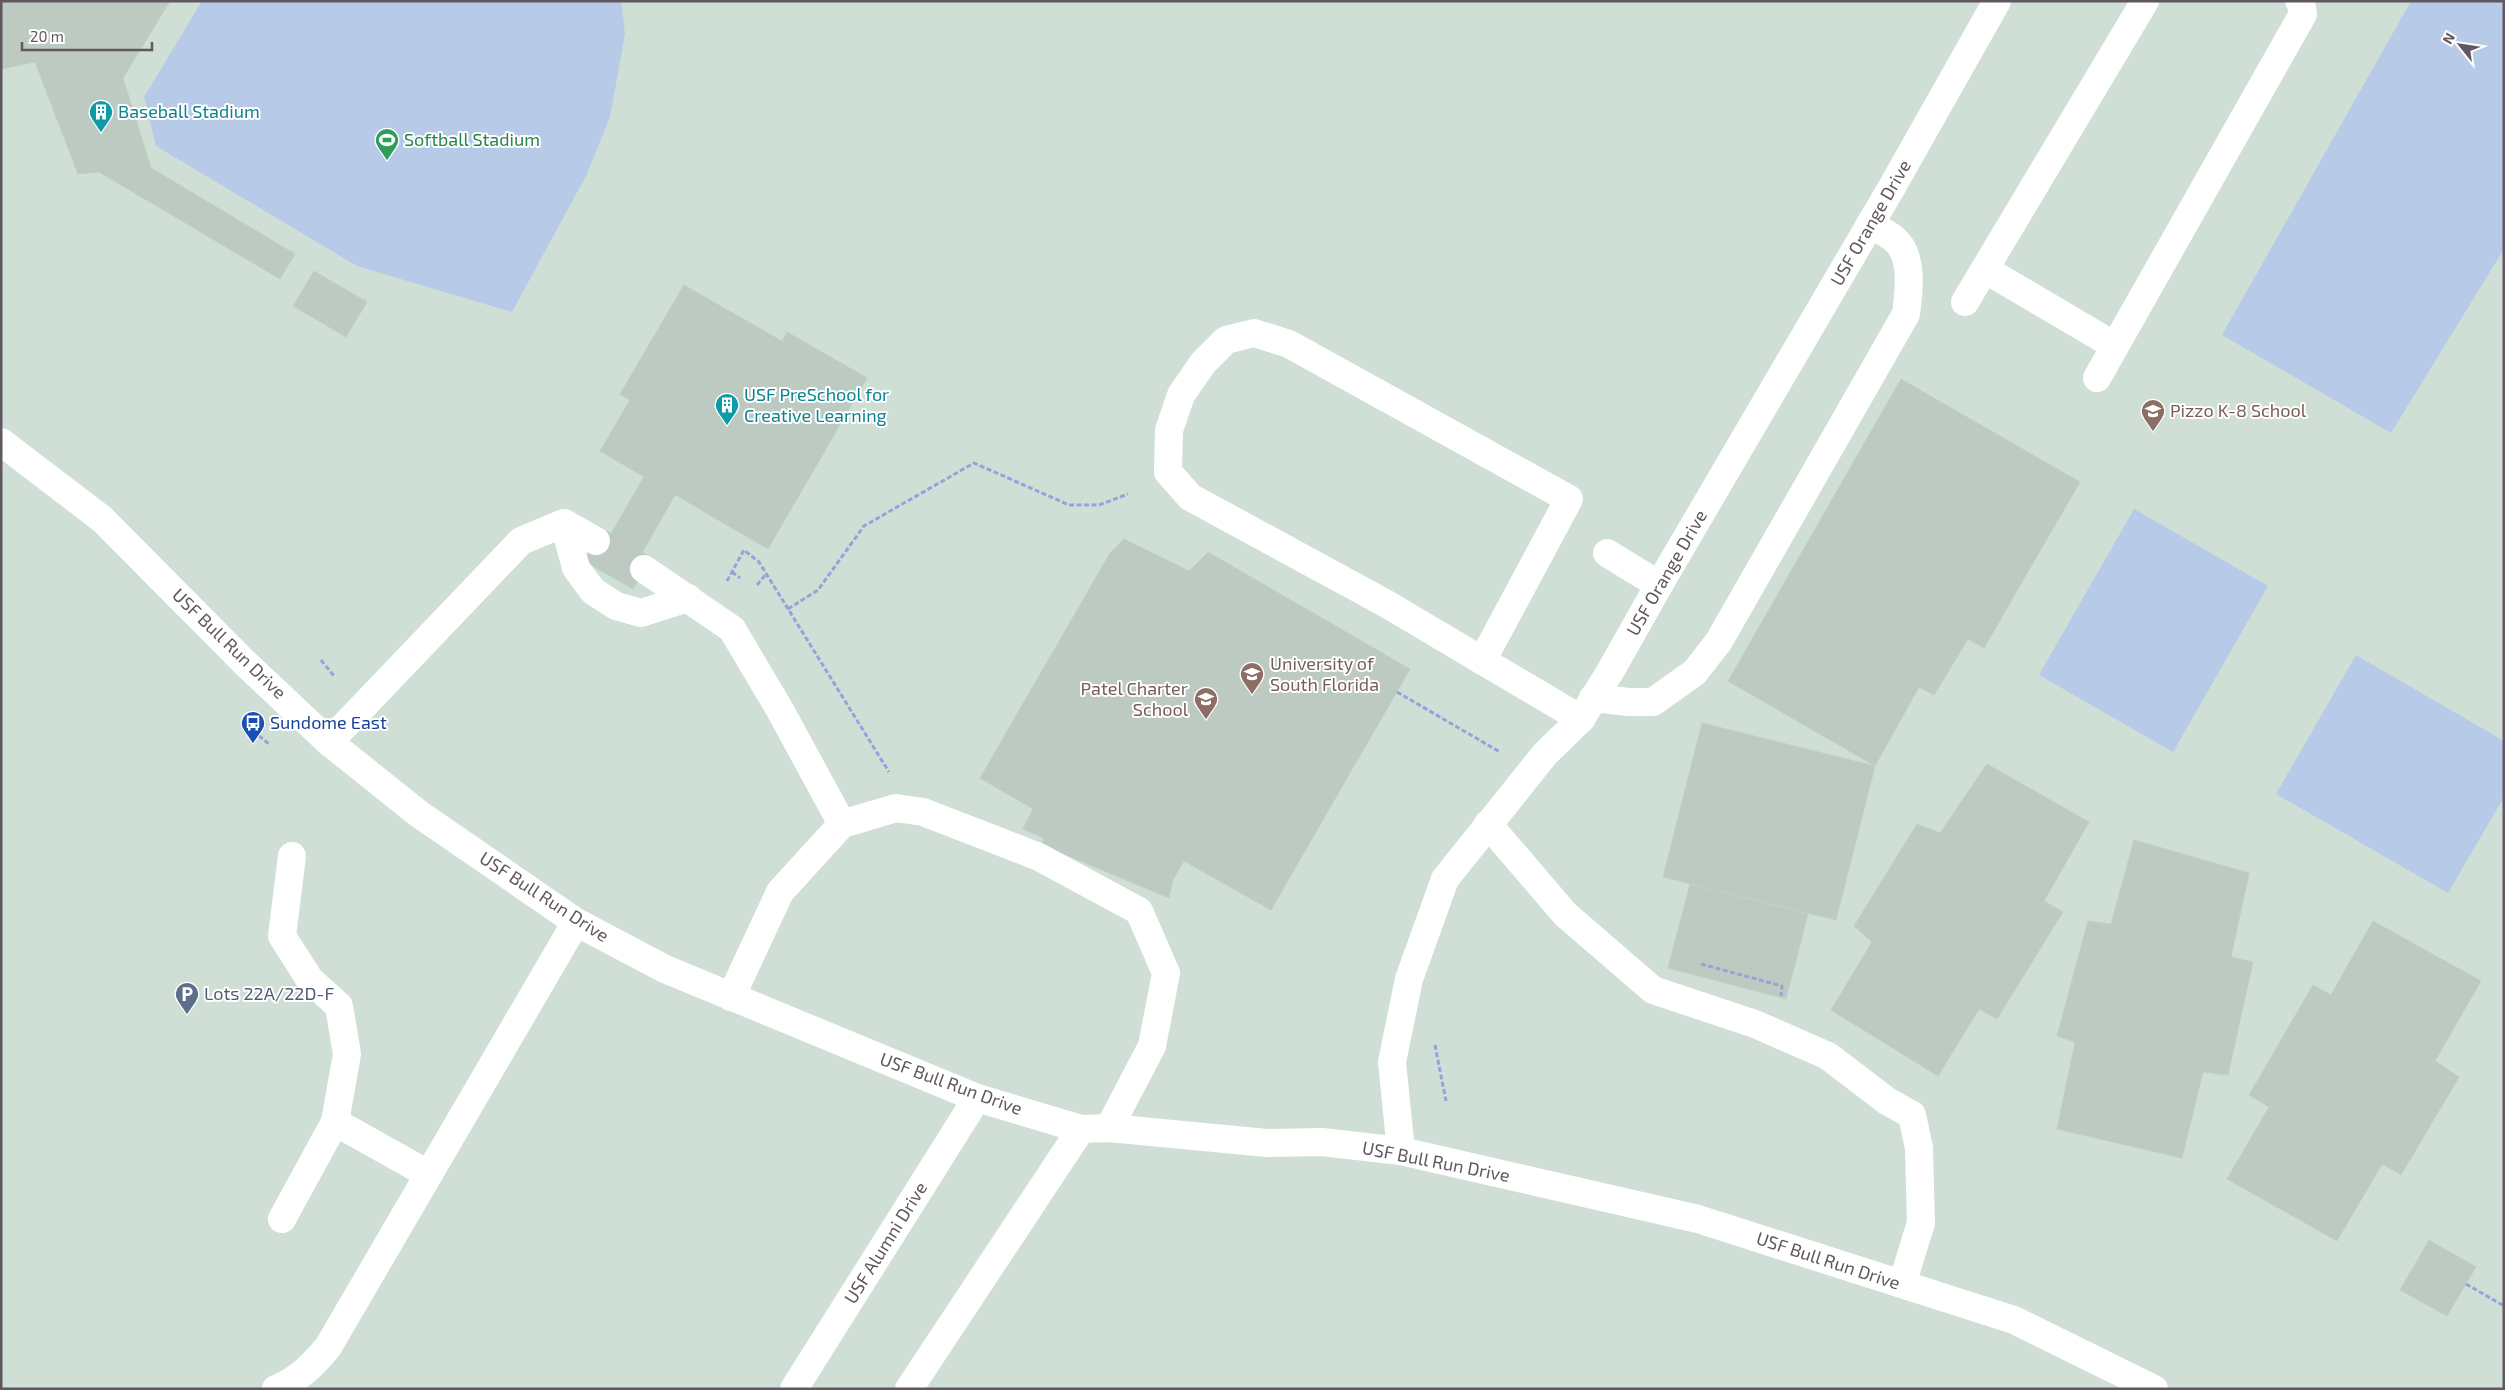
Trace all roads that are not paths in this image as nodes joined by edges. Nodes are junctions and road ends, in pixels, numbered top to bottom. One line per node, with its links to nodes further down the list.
1 (1998, 1): 4 (street, USF Orange Drive)
2 (2146, 1): 5 (street)
3 (2298, 1): 7 (street)
4 (1870, 224): 14 (street, USF Orange Drive); 17 (street)
5 (1986, 270): 6 (street); 7 (street)
6 (1965, 302)
7 (2115, 346): 8 (street)
8 (2097, 378)
9 (1, 442): 18 (street, USF Bull Run Drive)
10 (564, 523): 11 (street); 15 (street); 18 (street)
11 (596, 541)
12 (1607, 553): 14 (street)
13 (644, 569): 15 (street)
14 (1659, 585): 17 (street, USF Orange Drive)
15 (688, 598): 19 (street)
16 (1482, 661): 16 (street); 17 (street)
17 (1587, 708): 20 (street, USF Orange Drive)
18 (329, 742): 22 (street, USF Bull Run Drive)
19 (842, 824): 23 (street); 26 (street)
20 (1488, 824): 28 (street, USF Orange Drive); 31 (street)
21 (292, 856): 25 (street)
22 (576, 922): 23 (street, USF Bull Run Drive); 29 (street)
23 (730, 997): 24 (street, USF Bull Run Drive)
24 (977, 1098): 27 (street, USF Bull Run Drive); 33 (street, USF Alumni Drive)
25 (335, 1122): 29 (street); 30 (street)
26 (1109, 1128): 27 (street, USF Bull Run Drive); 28 (street, USF Bull Run Drive)
27 (1081, 1129): 34 (street)
28 (1401, 1151): 31 (street, USF Bull Run Drive)
29 (428, 1174): 32 (street)
30 (282, 1219)
31 (1902, 1284): 35 (street, USF Bull Run Drive)
32 (276, 1389)
33 (794, 1389)
34 (909, 1389)
35 (2154, 1389)

